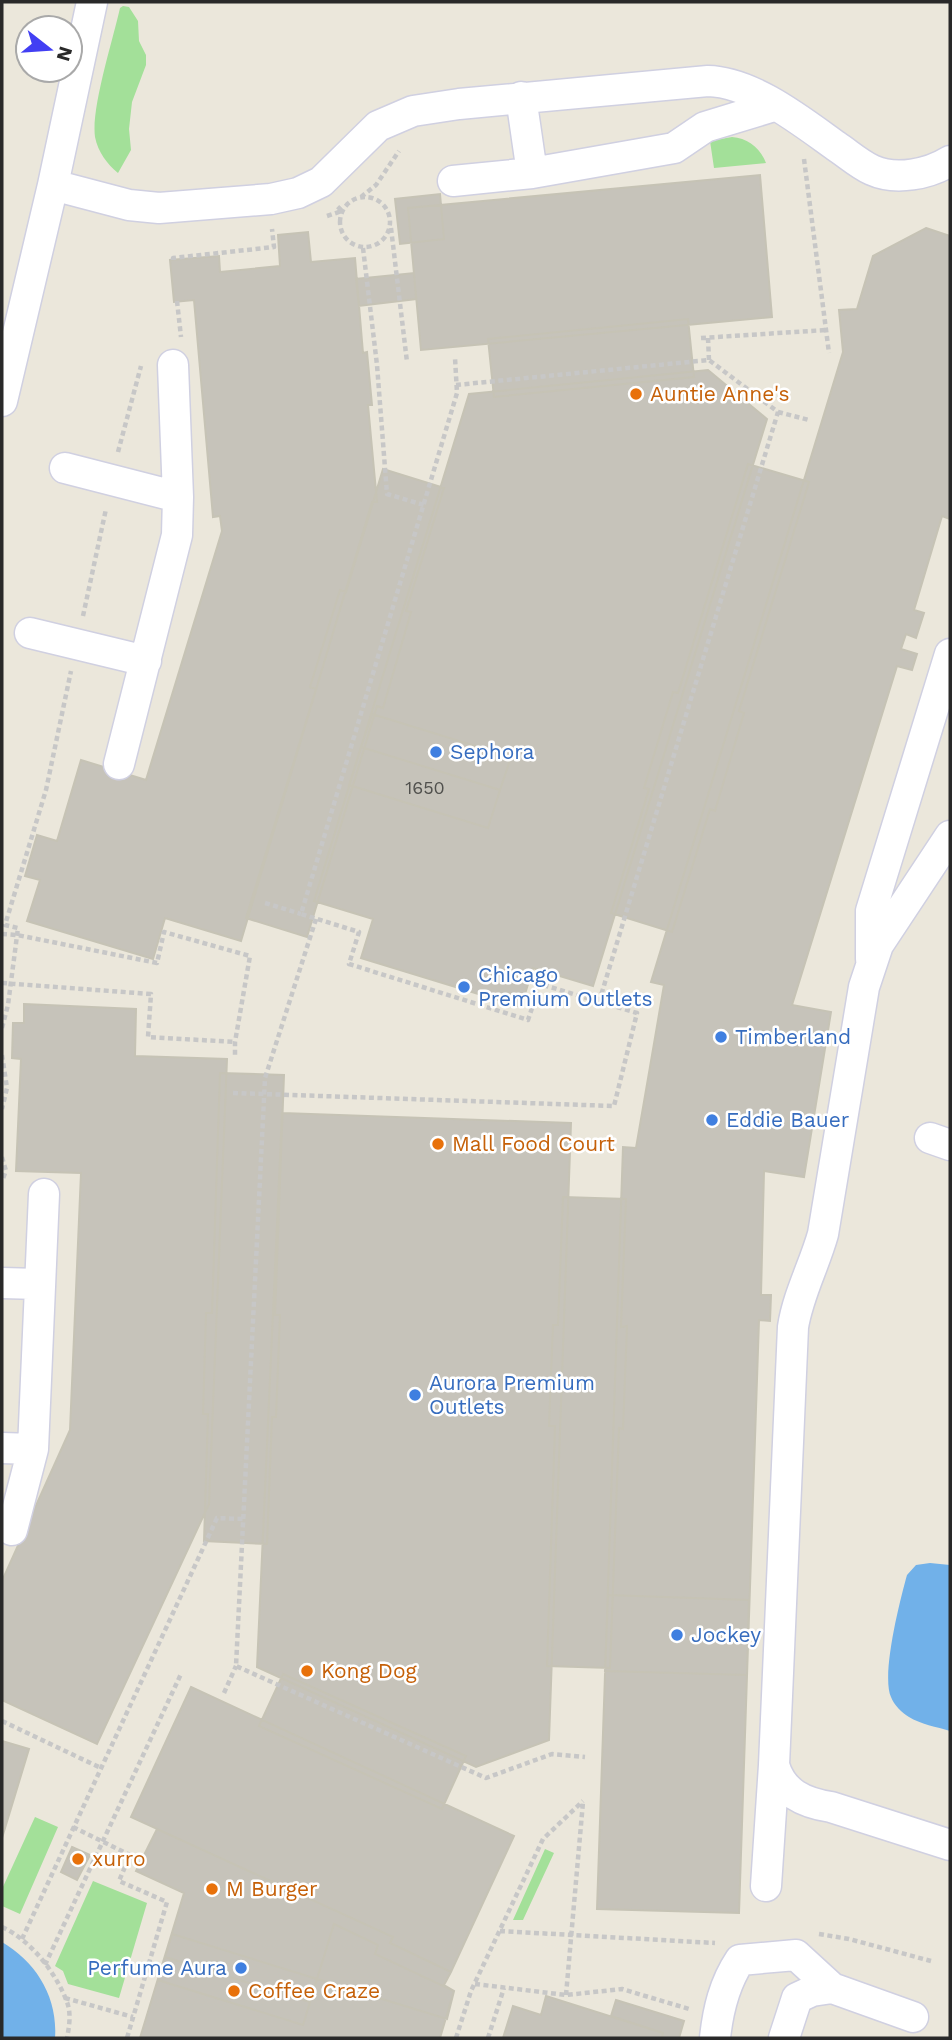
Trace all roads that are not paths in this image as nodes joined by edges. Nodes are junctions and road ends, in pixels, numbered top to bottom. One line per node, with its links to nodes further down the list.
1 (92, 2): 7 (lane)
2 (521, 97): 3 (lane); 5 (lane); 7 (lane)
3 (774, 106): 4 (lane); 5 (lane)
4 (950, 161)
5 (532, 173): 6 (lane)
6 (453, 181)
7 (53, 185): 9 (lane)
8 (173, 365): 11 (lane)
9 (2, 401)
10 (65, 468): 11 (lane)
11 (178, 497): 14 (lane)
12 (30, 634): 14 (lane)
13 (950, 654): 17 (lane)
14 (146, 661): 15 (lane)
15 (119, 764)
16 (950, 836): 17 (lane)
17 (871, 963): 24 (lane)
18 (44, 1194): 20 (lane)
19 (2, 1283): 20 (lane)
20 (38, 1284): 22 (lane)
21 (2, 1448): 22 (lane)
22 (33, 1449): 23 (lane)
23 (12, 1530)
24 (774, 1765): 25 (lane); 26 (lane)
25 (950, 1845)
26 (766, 1886)
27 (832, 1988): 28 (lane); 29 (lane); 30 (lane)
28 (914, 2017)
29 (716, 2028)
30 (784, 2038)

